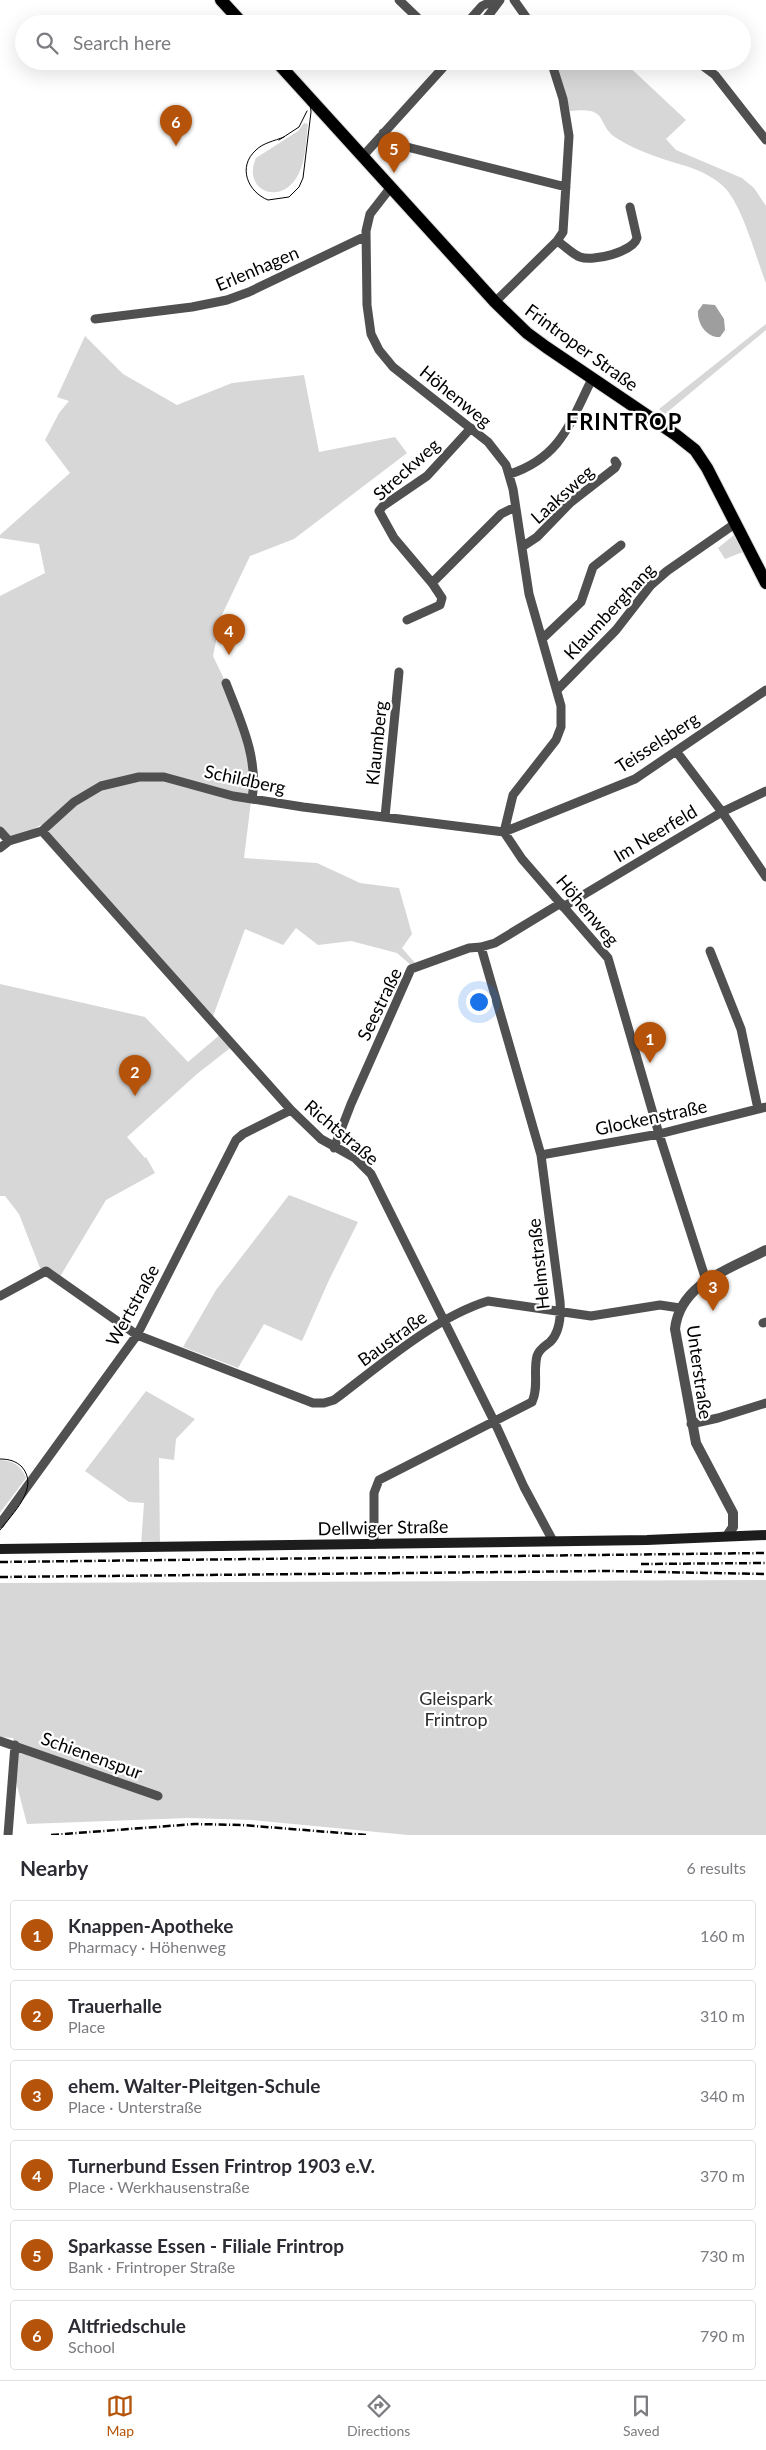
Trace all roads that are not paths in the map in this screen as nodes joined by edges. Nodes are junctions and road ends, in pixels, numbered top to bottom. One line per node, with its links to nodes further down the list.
1 (221, 0): 5 (main road)
2 (399, 0): 6 (street)
3 (498, 0): 7 (street); 8 (street)
4 (514, 0): 9 (street)
5 (235, 15)
6 (415, 15)
7 (474, 15)
8 (488, 15)
9 (525, 15)
10 (284, 70): 16 (main road, Frintroper Straße)
11 (440, 70): 14 (street)
12 (554, 70): 18 (street)
13 (708, 70): 15 (street)
14 (383, 133): 16 (street); 18 (street)
15 (766, 140)
16 (363, 156): 17 (main road, Frintroper Straße)
17 (391, 187): 20 (street, Höhenweg); 22 (main road, Frintroper Straße)
18 (566, 187): 21 (street)
19 (630, 207): 21 (street)
20 (366, 236): 23 (street, Erlenhagen); 25 (street, Höhenweg)
21 (557, 241): 22 (street)
22 (495, 302): 24 (main road, Frintroper Straße)
23 (95, 319)
24 (592, 379): 27 (street); 29 (main road, Frintroper Straße)
25 (471, 428): 27 (street, Höhenweg); 32 (street, Streckweg)
26 (615, 461): 31 (street, Laaksweg)
27 (510, 474): 28 (street, Höhenweg)
28 (516, 507): 31 (street, Höhenweg); 32 (street)
29 (736, 523): 33 (main road, Frintroper Straße); 38 (street, Klaumberghang)
30 (621, 545): 35 (street)
31 (522, 547): 35 (street, Höhenweg)
32 (432, 583): 34 (street, Streckweg)
33 (766, 583)
34 (407, 620)
35 (542, 639): 38 (street, Höhenweg)
36 (399, 672): 44 (street, Klaumberg)
37 (226, 682): 42 (street)
38 (557, 690): 47 (street, Höhenweg)
39 (766, 690): 40 (street, Teisselsberg)
40 (676, 750): 43 (street); 47 (street, Teisselsberg)
41 (766, 791): 43 (street, Im Neerfeld)
42 (252, 799): 44 (street, Schildberg); 46 (street, Schildberg)
43 (722, 812): 50 (street); 51 (street, Im Neerfeld)
44 (385, 818): 47 (street, Schildberg)
45 (0, 831): 48 (street)
46 (42, 831): 48 (street, Schildberg); 55 (street, Richtstraße)
47 (504, 832): 51 (street, Höhenweg)
48 (9, 841): 49 (street, Schildberg)
49 (0, 848)
50 (766, 877)
51 (562, 905): 52 (street, Seestraße); 56 (street, Höhenweg)
52 (482, 947): 57 (street, Seestraße); 58 (street, Helmstraße)
53 (710, 951): 54 (street)
54 (762, 1108): 56 (street, Glockenstraße)
55 (291, 1110): 57 (street, Richtstraße); 65 (street, Wertstraße)
56 (660, 1134): 58 (street, Glockenstraße); 60 (street, Höhenweg)
57 (334, 1148): 64 (street, Richtstraße)
58 (541, 1155): 63 (street, Helmstraße)
59 (766, 1250): 60 (street, Unterstraße)
60 (706, 1280): 62 (street, Unterstraße)
61 (0, 1296): 65 (street, Baustraße)
62 (680, 1308): 63 (street, Baustraße); 68 (street, Unterstraße)
63 (560, 1311): 64 (street, Baustraße); 67 (street, Helmstraße)
64 (444, 1321): 65 (street, Baustraße); 67 (street, Richtstraße)
65 (137, 1335): 69 (street, Wertstraße)
66 (766, 1403): 68 (street)
67 (495, 1423): 72 (street, Richtstraße); 73 (street, Helmstraße)
68 (691, 1424): 71 (street, Unterstraße)
69 (0, 1524)
70 (766, 1535): 71 (main road, Dellwiger Straße)
71 (727, 1536): 72 (main road, Dellwiger Straße)
72 (553, 1541): 73 (main road, Dellwiger Straße)
73 (374, 1544): 74 (main road, Dellwiger Straße)
74 (0, 1549)
75 (0, 1740): 76 (street, Schienenspur)
76 (15, 1745): 77 (street, Schienenspur); 78 (street)
77 (158, 1796)
78 (8, 1835)

